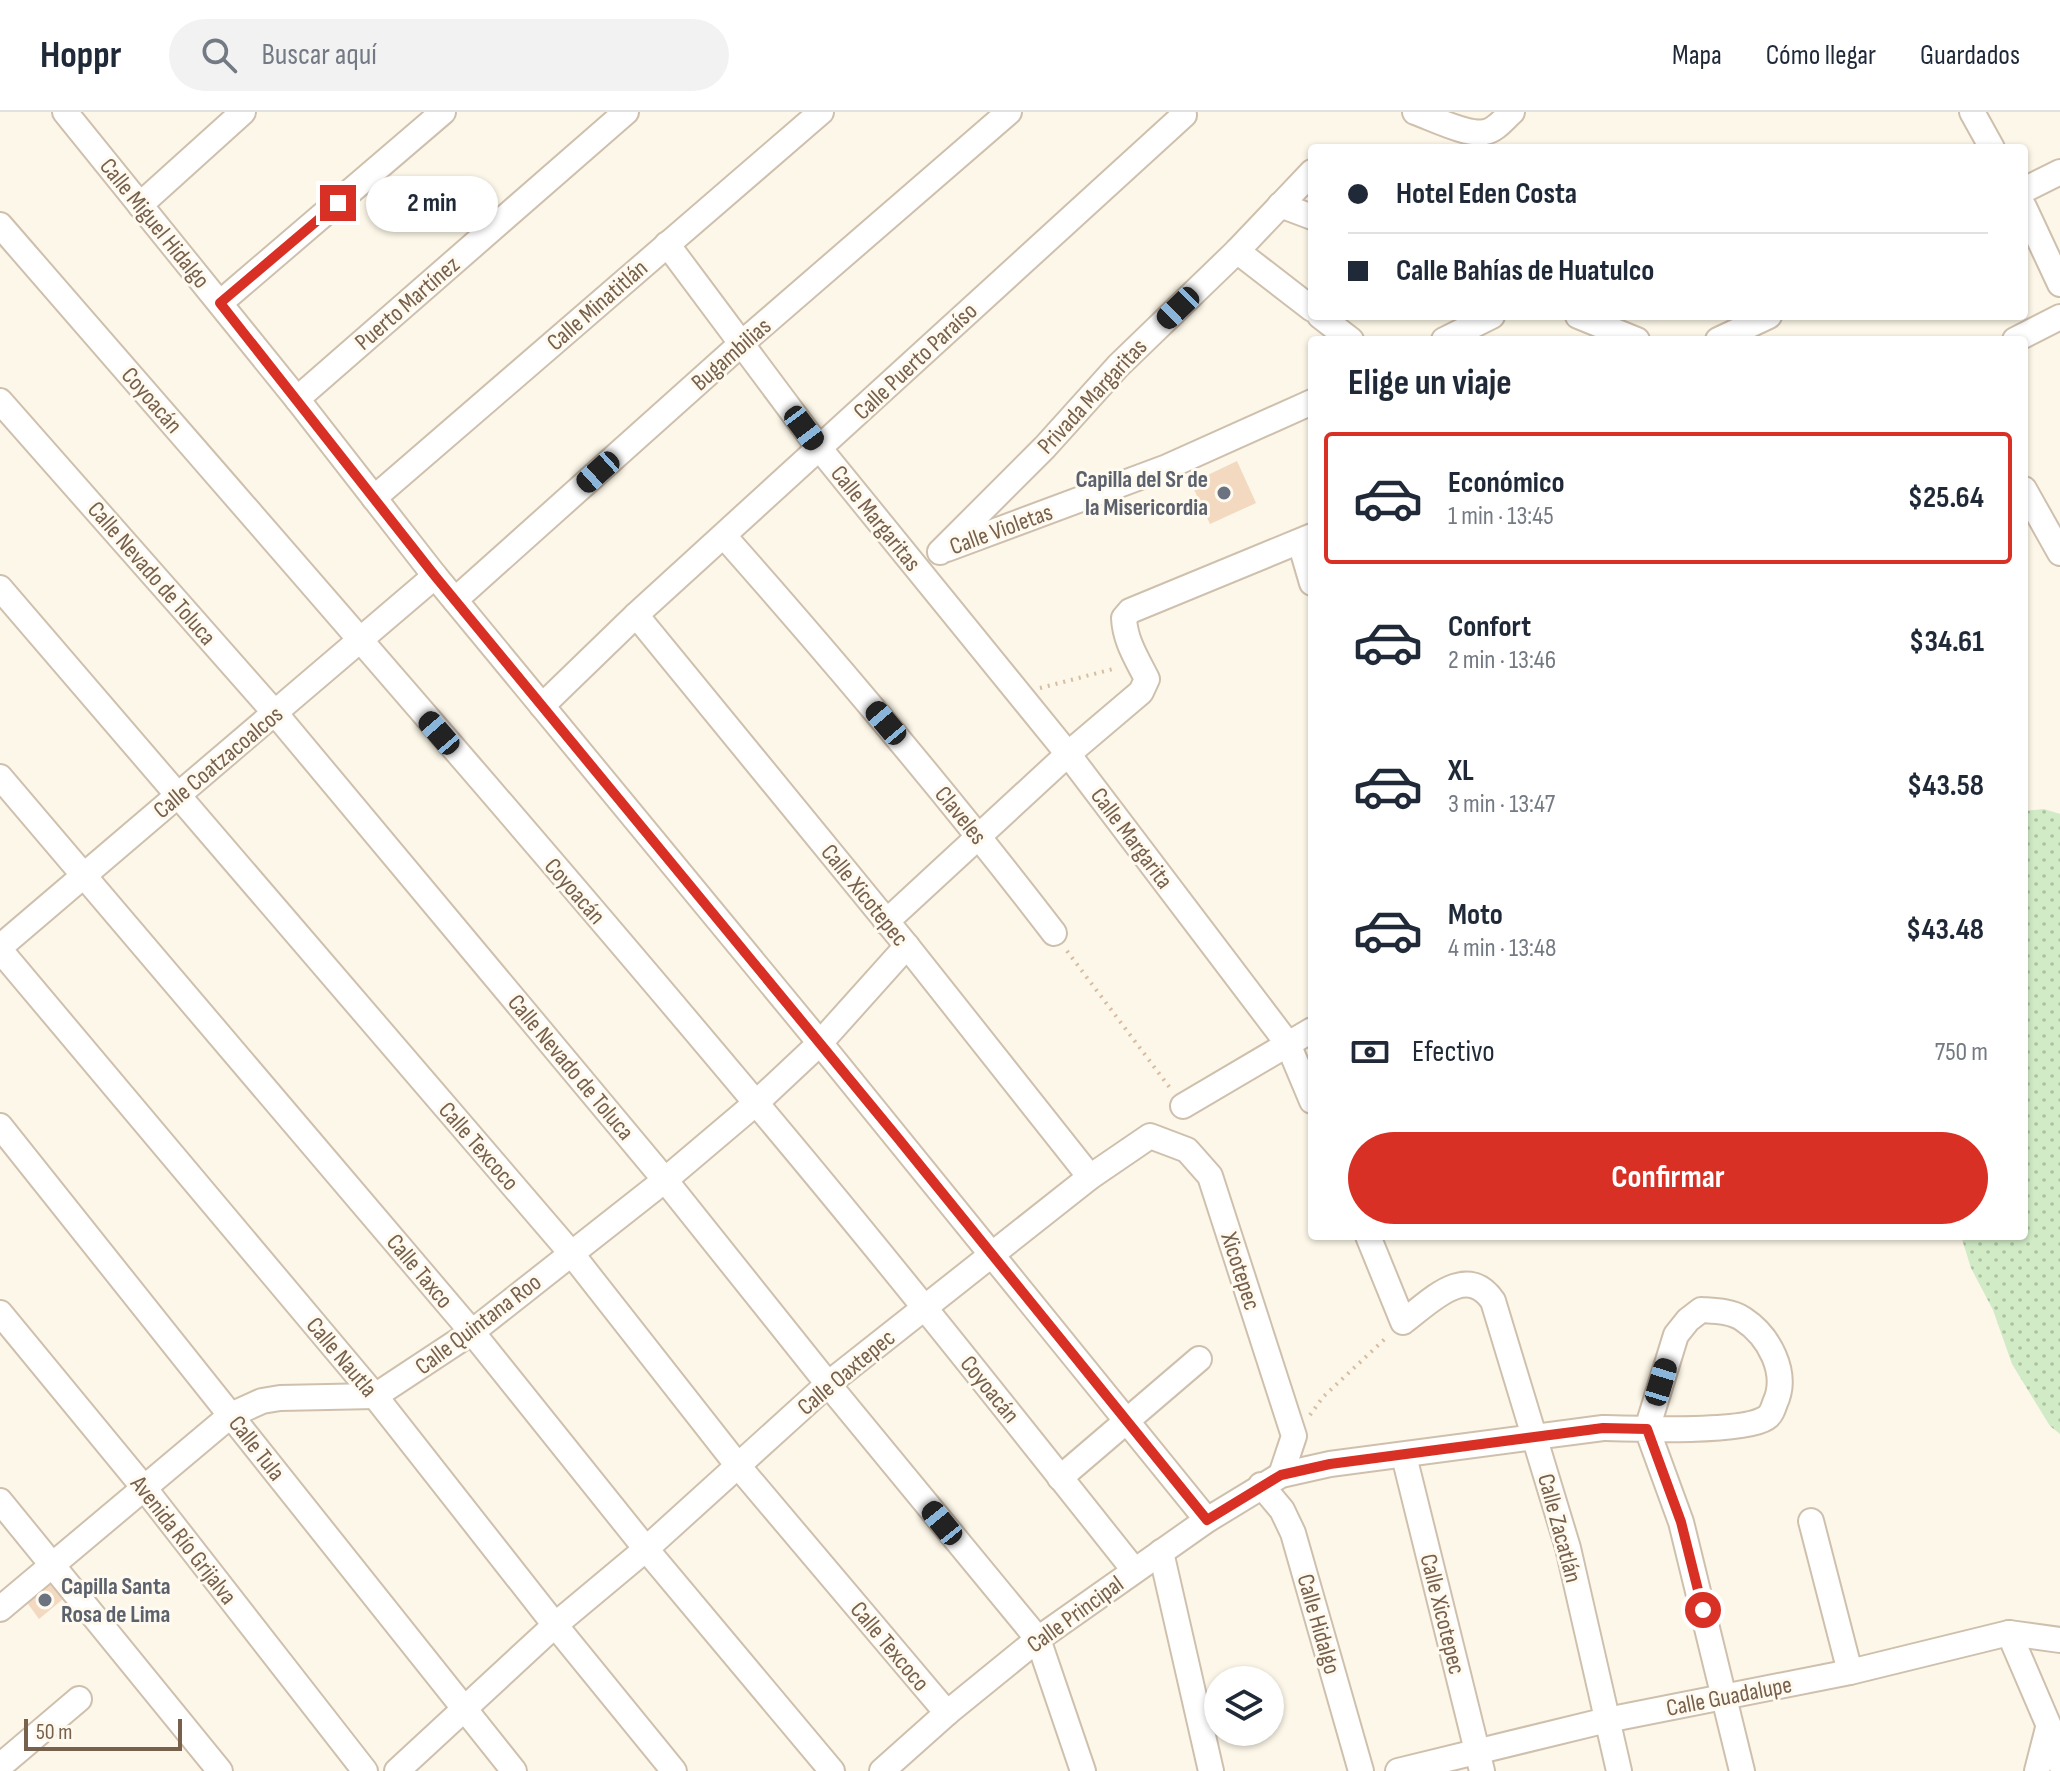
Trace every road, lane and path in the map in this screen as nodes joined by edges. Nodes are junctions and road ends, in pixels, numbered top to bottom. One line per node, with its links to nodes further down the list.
1 (65, 112): 15 (street, Calle Miguel Hidalgo)
2 (243, 112): 15 (street)
3 (443, 112): 23 (street)
4 (626, 112): 36 (street, Puerto Martínez)
5 (821, 112): 20 (street, Calle Minatitlán)
6 (1009, 112): 35 (street, Bugambilias)
7 (1415, 112): 8 (street)
8 (1512, 112)
9 (1972, 112): 11 (street)
10 (1184, 115): 39 (street, Calle Puerto Paraíso)
11 (1990, 144)
12 (2060, 172): 14 (street)
13 (1308, 176): 16 (street, Privada Margaritas)
14 (2028, 188)
15 (140, 205): 23 (street, Calle Miguel Hidalgo)
16 (1280, 205): 17 (street); 21 (street, Privada Margaritas)
17 (1308, 216)
18 (2028, 216): 22 (street)
19 (0, 225): 52 (street, Coyoacán)
20 (667, 244): 35 (street, Calle Margaritas); 40 (street, Calle Minatitlán)
21 (1237, 251): 24 (street); 44 (street, Privada Margaritas)
22 (2060, 284)
23 (220, 303): 36 (street, Calle Miguel Hidalgo)
24 (1308, 306)
25 (2060, 317): 34 (street)
26 (1325, 320): 30 (street)
27 (1484, 320): 31 (street)
28 (1588, 320): 32 (street)
29 (1760, 320): 33 (street)
30 (1346, 336)
31 (1452, 336)
32 (1627, 336)
33 (1726, 336)
34 (2023, 336)
35 (741, 344): 39 (street, Calle Margaritas); 49 (street, Bugambilias)
36 (297, 399): 40 (street, Calle Miguel Hidalgo)
37 (0, 401): 56 (street, Calle Nevado de Toluca)
38 (1308, 404): 44 (street, Calle Violetas)
39 (820, 449): 42 (street, Calle Puerto Paraíso); 46 (street, Calle Margaritas)
40 (374, 498): 47 (street, Calle Miguel Hidalgo)
41 (2028, 503): 45 (street)
42 (724, 536): 50 (street, Calle Puerto Paraíso); 60 (street, Claveles)
43 (1306, 539): 53 (street)
44 (940, 552): 46 (street, Calle Violetas)
45 (2060, 553)
46 (912, 563): 51 (street, Calle Margaritas)
47 (435, 576): 49 (street, Calle Miguel Hidalgo); 52 (street, Calle Coatzacoalcos)
48 (0, 588): 59 (street, Calle Texcoco)
49 (455, 600): 55 (street, Calle Miguel Hidalgo)
50 (636, 615): 55 (street, Calle Puerto Paraíso); 62 (street, Calle Xicotepec)
51 (971, 636): 54 (street, Calle Margarita)
52 (360, 640): 56 (street, Calle Coatzacoalcos); 70 (street, Coyoacán)
53 (1139, 663): 54 (path); 57 (street)
54 (1019, 694): 57 (street, Calle Margarita)
55 (542, 706): 67 (street, Calle Miguel Hidalgo)
56 (275, 713): 59 (street, Calle Coatzacoalcos); 75 (street, Calle Nevado de Toluca)
57 (1068, 754): 60 (street); 68 (street, Calle Margarita)
58 (0, 777): 61 (street, Calle Taxco)
59 (178, 796): 61 (street, Calle Coatzacoalcos); 77 (street, Calle Texcoco)
60 (979, 836): 62 (street); 63 (street, Claveles)
61 (85, 876): 65 (street, Calle Coatzacoalcos); 82 (street, Calle Taxco)
62 (886, 922): 64 (street, Calle Xicotepec)
63 (1054, 933): 71 (path)
64 (907, 946): 67 (street, Calle Quintana Roo); 74 (street, Calle Xicotepec)
65 (0, 949): 85 (street, Calle Nautla)
66 (1308, 1032): 68 (street)
67 (820, 1043): 70 (street, Calle Quintana Roo); 78 (street, Calle Miguel Hidalgo)
68 (1288, 1044): 69 (street, Calle Margarita); 71 (street)
69 (1308, 1092)
70 (756, 1103): 75 (street, Calle Quintana Roo); 79 (street, Coyoacán)
71 (1183, 1106)
72 (0, 1126): 86 (street, Calle Tula)
73 (1150, 1136): 74 (street, Calle Oaxtepec); 89 (street, Xicotepec)
74 (1090, 1177): 78 (street, Calle Oaxtepec)
75 (665, 1180): 77 (street, Calle Quintana Roo); 84 (street, Calle Nevado de Toluca)
76 (1370, 1240): 81 (street)
77 (571, 1253): 82 (street, Calle Quintana Roo); 92 (street, Calle Texcoco)
78 (993, 1255): 79 (street, Calle Oaxtepec); 87 (street)
79 (924, 1307): 84 (street, Calle Oaxtepec); 93 (street, Coyoacán)
80 (0, 1313): 95 (street, Avenida Río Grijalva)
81 (1403, 1322): 89 (path); 90 (street, Calle Zacatlán)
82 (472, 1332): 85 (street, Calle Quintana Roo); 99 (street, Calle Taxco)
83 (1199, 1359): 87 (street)
84 (828, 1384): 92 (street, Calle Oaxtepec); 106 (street, Calle Nevado de Toluca)
85 (375, 1396): 86 (street); 104 (street, Calle Nautla)
86 (231, 1415): 95 (street); 111 (street, Calle Tula)
87 (1128, 1420): 93 (street); 97 (street)
88 (1647, 1429): 88 (street, Calle Principal); 90 (street, Calle Principal); 109 (street)
89 (1294, 1436): 94 (street)
90 (1535, 1436): 91 (street, Calle Principal); 113 (street, Calle Zacatlán)
91 (1404, 1456): 94 (street, Calle Principal); 115 (street, Calle Xicotepec)
92 (739, 1467): 99 (street, Calle Oaxtepec); 112 (street, Calle Texcoco)
93 (1060, 1478): 102 (street, Coyoacán)
94 (1271, 1480): 97 (street, Calle Principal); 127 (street, Calle Hidalgo)
95 (145, 1489): 101 (street); 119 (street, Avenida Río Grijalva)
96 (0, 1501): 101 (street)
97 (1207, 1520): 100 (street, Calle Principal)
98 (1811, 1521): 108 (street)
99 (646, 1549): 104 (street, Calle Oaxtepec); 123 (street, Calle Taxco)
100 (1161, 1552): 102 (street, Calle Principal); 126 (street)
101 (52, 1565): 103 (street); 118 (street)
102 (1134, 1570): 106 (street, Calle Principal)
103 (0, 1609)
104 (555, 1625): 111 (street, Calle Oaxtepec); 122 (street, Calle Nautla)
105 (2009, 1633): 107 (street, Calle Guadalupe); 108 (street, Calle Guadalupe); 114 (street)
106 (1038, 1639): 112 (street, Calle Principal); 125 (street, Calle Nevado de Toluca)
107 (2060, 1640)
108 (1850, 1672): 109 (street, Calle Guadalupe)
109 (1725, 1698): 113 (street, Calle Guadalupe); 130 (street)
110 (79, 1699): 117 (street)
111 (464, 1711): 120 (street, Calle Oaxtepec); 121 (street, Calle Tula)
112 (947, 1713): 124 (street, Calle Principal)
113 (1607, 1720): 115 (street, Calle Guadalupe); 129 (street, Calle Zacatlán)
114 (2049, 1726): 116 (street); 131 (street)
115 (1480, 1761): 128 (street, Calle Guadalupe)
116 (2060, 1763)
117 (0, 1766)
118 (220, 1771)
119 (365, 1771)
120 (397, 1771)
121 (514, 1771)
122 (674, 1771)
123 (832, 1771)
124 (882, 1771)
125 (1083, 1771)
126 (1211, 1771)
127 (1361, 1771)
128 (1398, 1771)
129 (1619, 1771)
130 (1742, 1771)
131 (2037, 1771)

